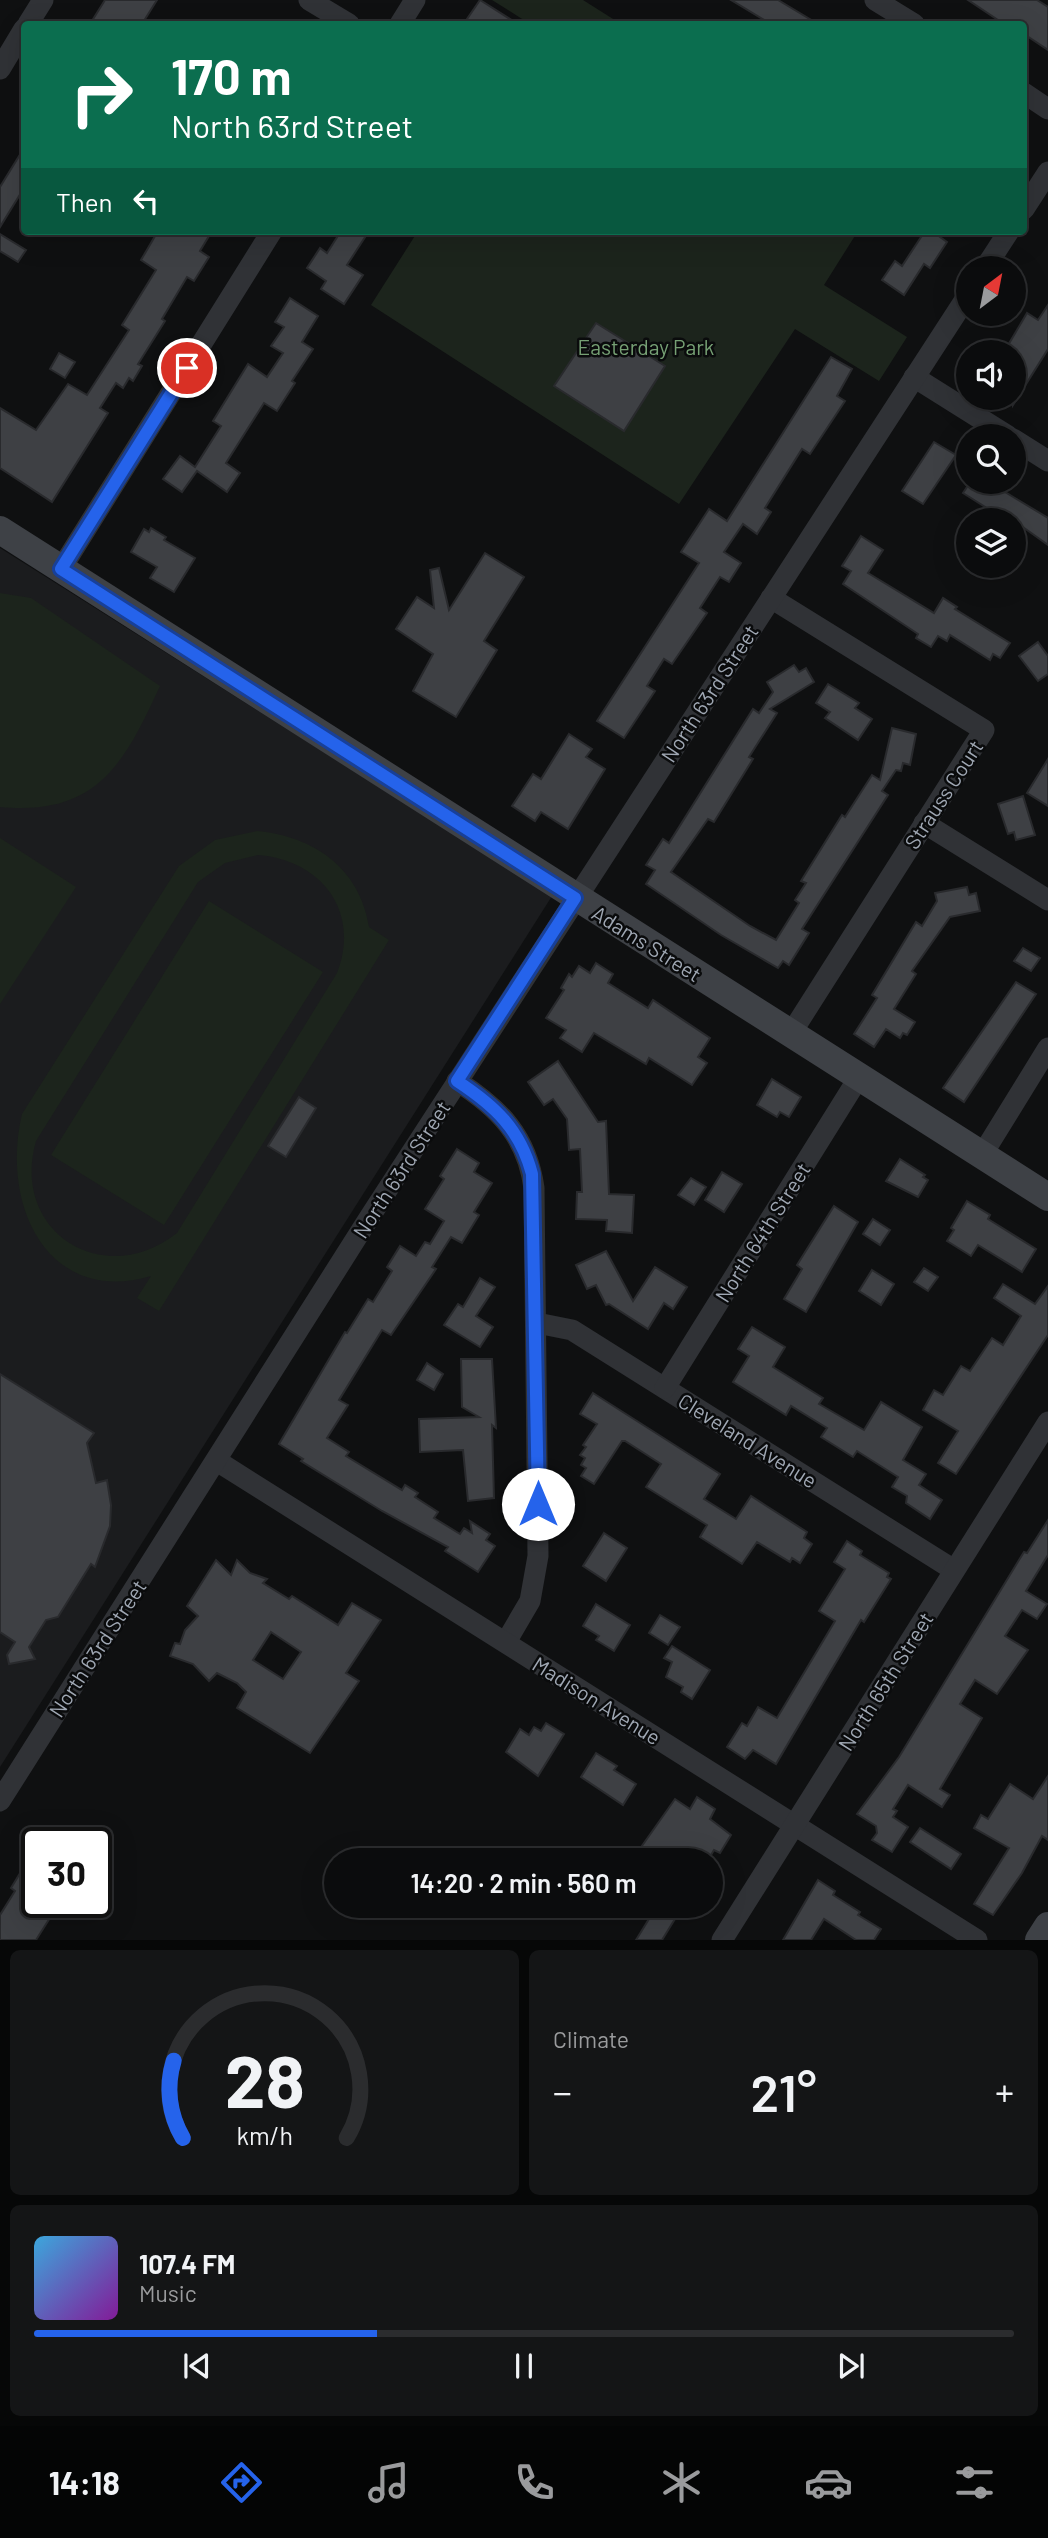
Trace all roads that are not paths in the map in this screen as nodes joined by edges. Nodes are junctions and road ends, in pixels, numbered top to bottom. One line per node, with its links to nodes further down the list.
1 (43, 0): 5 (street)
2 (309, 0): 6 (street)
3 (415, 0): 7 (street)
4 (875, 0): 8 (street)
5 (29, 21)
6 (344, 21)
7 (402, 21)
8 (909, 21)
9 (21, 34): 10 (street)
10 (0, 68)
11 (1027, 95): 12 (street)
12 (1048, 109)
13 (1048, 172): 14 (street)
14 (1027, 204)
15 (270, 235): 24 (street)
16 (1006, 235): 17 (street)
17 (993, 256)
18 (956, 313): 19 (street, North 63rd Street)
19 (914, 377): 20 (street); 25 (street, North 63rd Street)
20 (989, 424)
21 (1026, 447): 22 (street)
22 (1048, 461)
23 (0, 530): 24 (main road, Adams Street)
24 (61, 569): 27 (main road, Adams Street)
25 (771, 598): 26 (street, Strauss Court); 27 (street, North 63rd Street)
26 (924, 822): 28 (street); 29 (street, Strauss Court)
27 (575, 898): 29 (main road, Adams Street); 32 (street, North 63rd Street)
28 (1048, 900)
29 (790, 1035): 31 (main road, Adams Street)
30 (1048, 1048): 33 (street)
31 (859, 1077): 33 (main road, Adams Street); 36 (street, North 64th Street)
32 (457, 1081): 35 (street); 38 (street, North 63rd Street)
33 (982, 1155): 34 (main road, Adams Street)
34 (1048, 1197)
35 (537, 1324): 36 (street, Cleveland Avenue); 40 (street)
36 (665, 1388): 39 (street, Cleveland Avenue)
37 (1048, 1422): 39 (street, North 65th Street)
38 (217, 1461): 40 (street, Madison Avenue); 41 (street, North 63rd Street)
39 (954, 1570): 42 (street, North 65th Street)
40 (506, 1642): 42 (street, Madison Avenue)
41 (0, 1801)
42 (795, 1824): 44 (street, North 65th Street); 45 (street, Madison Avenue)
43 (1048, 1926): 46 (main road)
44 (722, 1940)
45 (977, 1940)
46 (1039, 1940)

